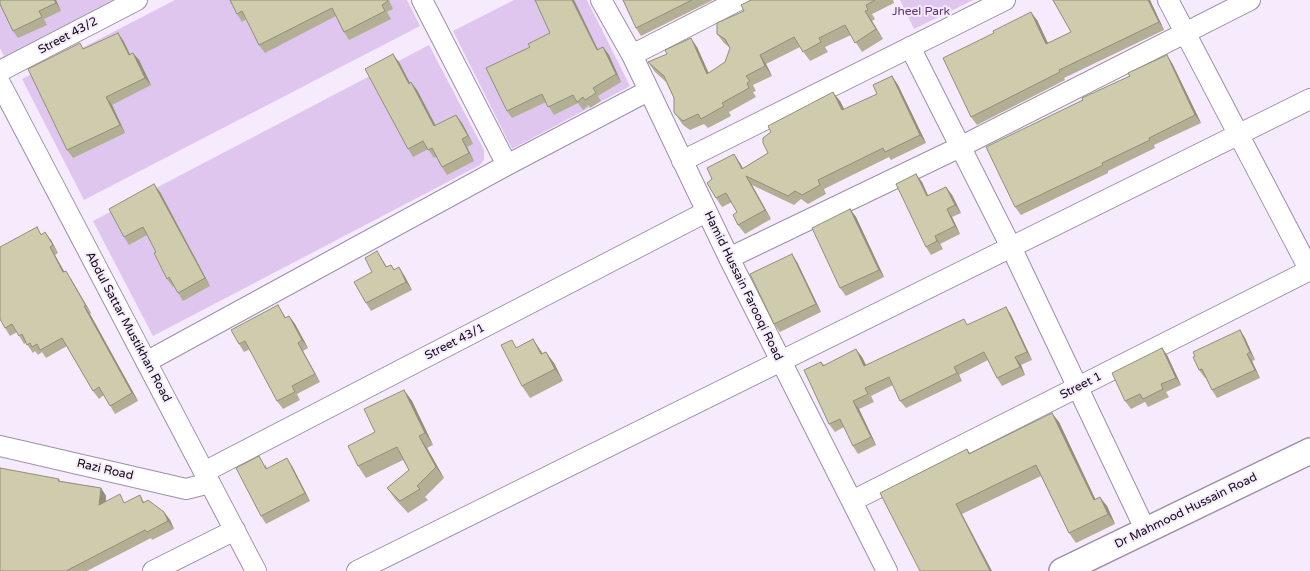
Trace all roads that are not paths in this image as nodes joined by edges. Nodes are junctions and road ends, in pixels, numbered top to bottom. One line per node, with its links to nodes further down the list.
1 (137, 0): 11 (street, Street 43/2)
2 (422, 0): 18 (street)
3 (601, 0): 10 (street, Hamid Hussain Farooqi Road)
4 (738, 0): 10 (street)
5 (1005, 0): 9 (street)
6 (1168, 0): 8 (street)
7 (1250, 0): 8 (street)
8 (1186, 33): 15 (street); 16 (street)
9 (910, 47): 16 (street); 17 (street)
10 (632, 55): 13 (street, Hamid Hussain Farooqi Road)
11 (0, 71)
12 (0, 83): 24 (street, Abdul Sattar Mustikhan Road)
13 (648, 90): 17 (street, Hamid Hussain Farooqi Road); 18 (street)
14 (1310, 98): 15 (street)
15 (1239, 133): 20 (street); 22 (street)
16 (960, 147): 20 (street); 21 (street)
17 (682, 161): 19 (street, Hamid Hussain Farooqi Road)
18 (507, 165): 24 (street)
19 (706, 212): 21 (street, Hamid Hussain Farooqi Road); 28 (street, Street 43/1)
20 (1010, 247): 23 (street); 25 (street)
21 (728, 258): 23 (street, Hamid Hussain Farooqi Road)
22 (1310, 270): 25 (street, Street 1)
23 (780, 360): 29 (street, Hamid Hussain Farooqi Road); 34 (street)
24 (146, 362): 28 (street, Abdul Sattar Mustikhan Road)
25 (1078, 388): 29 (street, Street 1); 31 (street)
26 (0, 446): 28 (street, Razi Road)
27 (1310, 452): 31 (main road, Dr Mahmood Hussain Road)
28 (207, 477): 30 (street, Abdul Sattar Mustikhan Road)
29 (852, 501): 35 (street, Hamid Hussain Farooqi Road)
30 (235, 530): 32 (street); 33 (street, Abdul Sattar Mustikhan Road)
31 (1146, 531): 36 (main road, Dr Mahmood Hussain Road)
32 (153, 571)
33 (256, 571)
34 (357, 571)
35 (887, 571)
36 (1062, 571)

